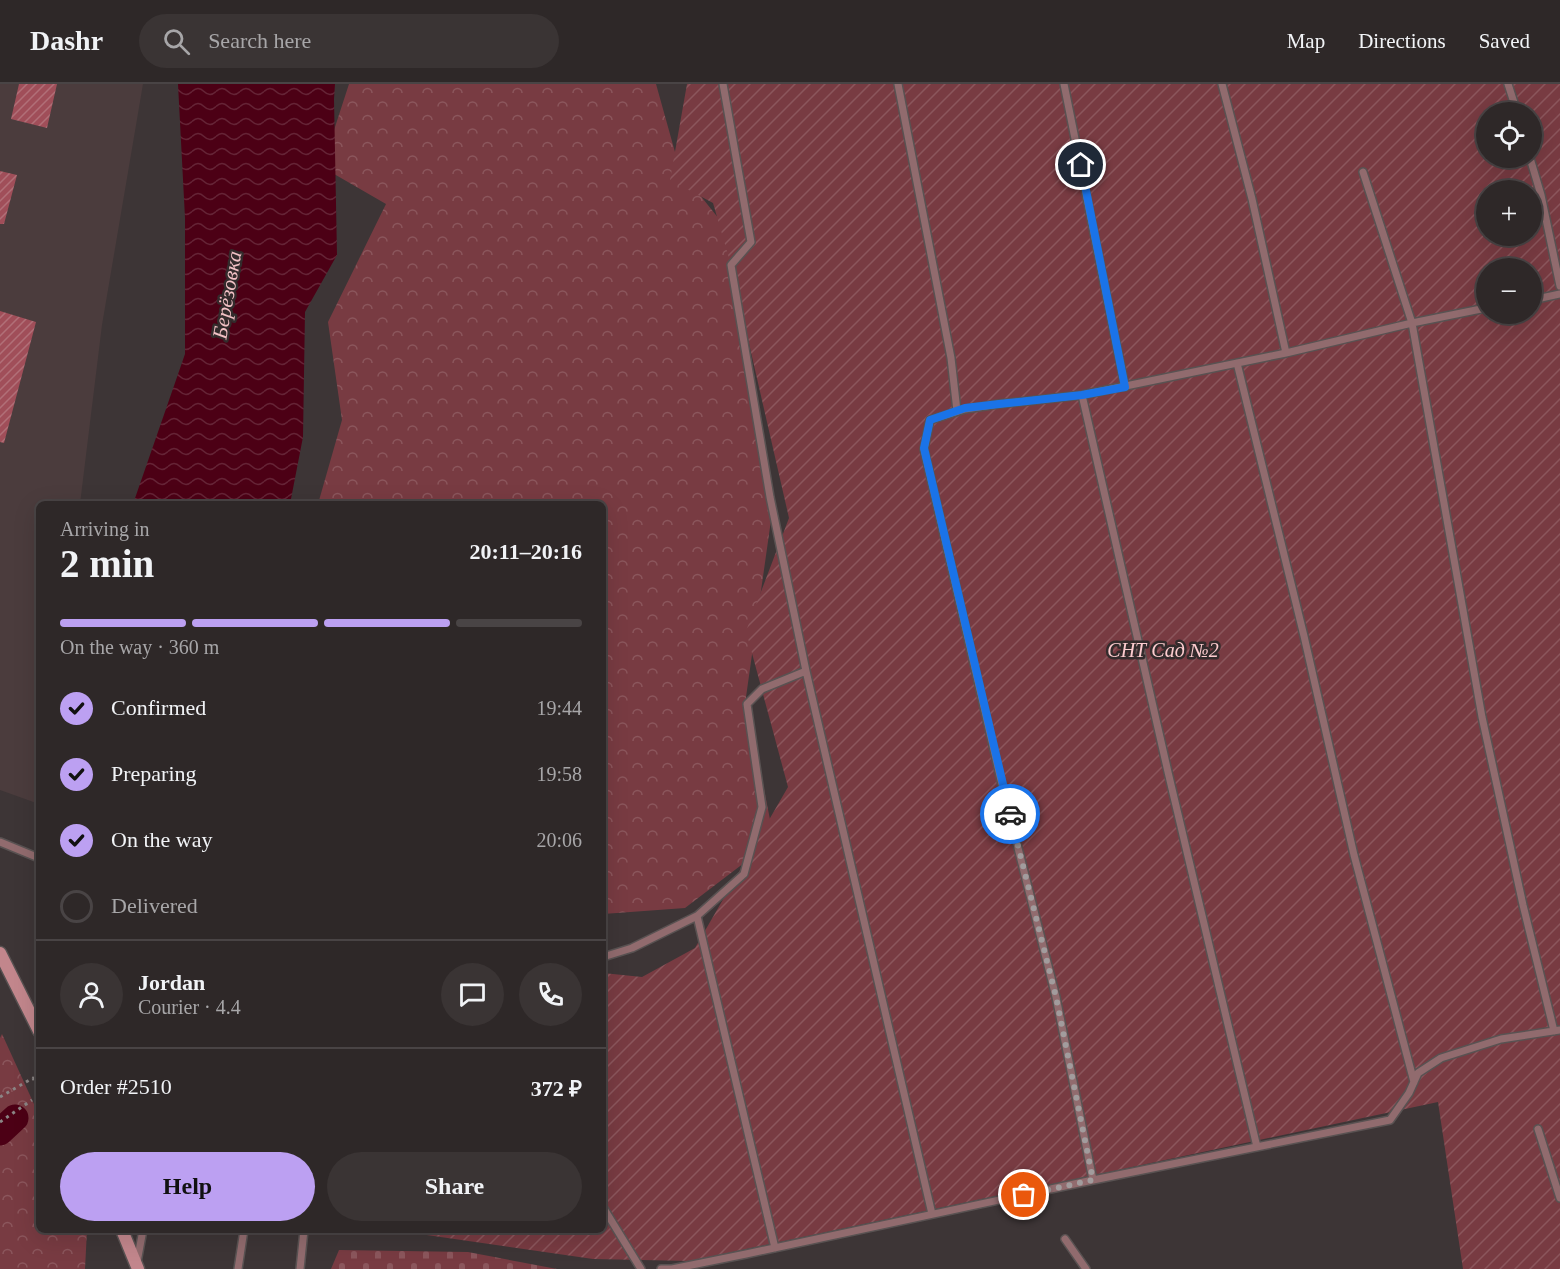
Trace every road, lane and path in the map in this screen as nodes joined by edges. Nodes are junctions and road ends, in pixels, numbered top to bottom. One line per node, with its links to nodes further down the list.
1 (723, 84): 19 (lane)
2 (898, 84): 18 (lane)
3 (1064, 84): 16 (lane)
4 (1222, 84): 14 (lane)
5 (1508, 84): 6 (lane)
6 (1514, 102)
7 (1533, 168): 9 (lane)
8 (1363, 172): 13 (lane)
9 (1560, 286)
10 (1560, 294): 11 (lane)
11 (1542, 298)
12 (1476, 310): 13 (lane)
13 (1412, 323): 14 (lane); 26 (lane)
14 (1287, 353): 15 (lane)
15 (1237, 363): 16 (lane); 27 (lane)
16 (1125, 387): 17 (lane)
17 (1082, 395): 18 (lane); 33 (lane)
18 (957, 411): 34 (lane)
19 (806, 671): 22 (lane); 37 (lane)
20 (0, 842): 21 (lane)
21 (36, 857)
22 (697, 916): 24 (lane); 43 (lane)
23 (0, 953): 25 (main road)
24 (606, 956)
25 (36, 1025)
26 (1557, 1031): 27 (lane)
27 (1414, 1082): 33 (lane)
28 (36, 1084): 29 (path)
29 (0, 1097)
30 (32, 1100): 31 (path)
31 (0, 1122)
32 (1538, 1129): 35 (lane)
33 (1257, 1147): 34 (lane)
34 (1093, 1180): 37 (lane)
35 (1560, 1198)
36 (606, 1212): 47 (lane)
37 (932, 1214): 43 (lane)
38 (123, 1233): 44 (main road)
39 (142, 1233): 44 (lane)
40 (244, 1233): 45 (lane)
41 (304, 1233): 46 (lane)
42 (1065, 1239): 49 (lane)
43 (775, 1248): 48 (lane)
44 (137, 1267)
45 (238, 1269)
46 (300, 1269)
47 (641, 1269)
48 (661, 1269)
49 (1086, 1269)

